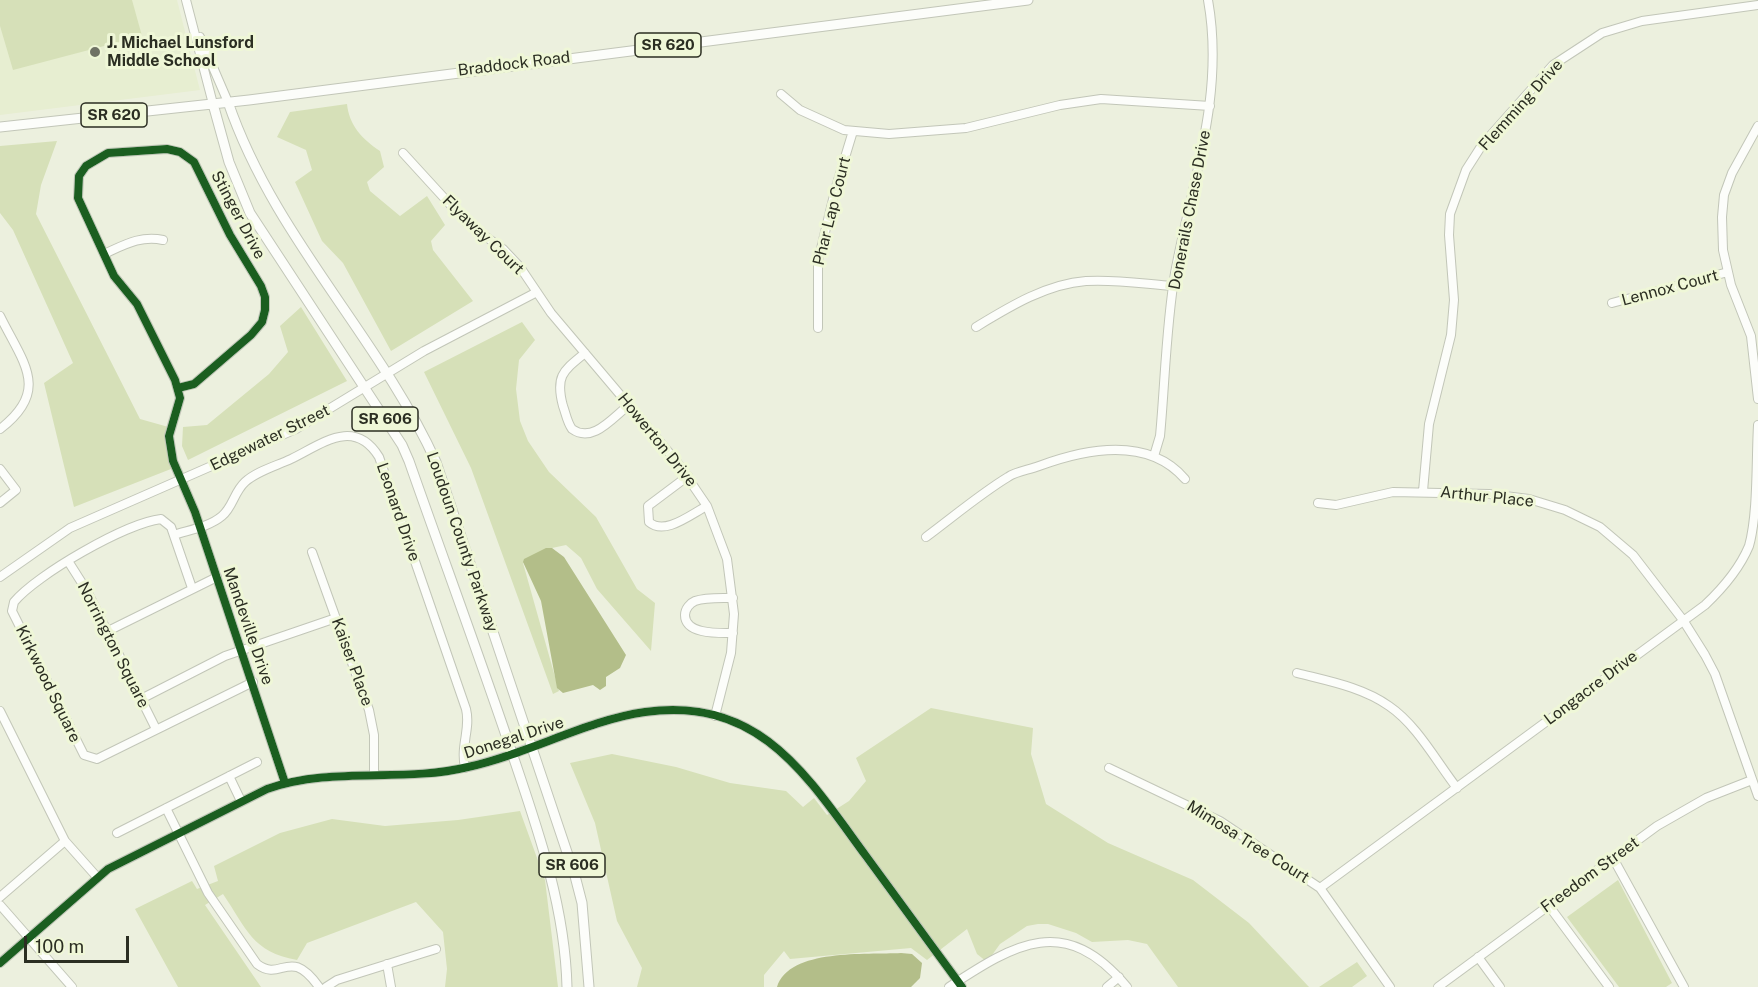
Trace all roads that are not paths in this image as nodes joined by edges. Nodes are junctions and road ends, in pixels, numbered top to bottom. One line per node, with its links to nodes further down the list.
1 (186, 0): 5 (street)
2 (1028, 0): 7 (main road, Braddock Road / SR 620)
3 (1208, 0): 9 (street, Donerails Chase Drive)
4 (1758, 5): 36 (street, Flemming Drive)
5 (190, 15): 7 (street); 8 (street)
6 (781, 94): 12 (street)
7 (228, 102): 8 (main road, Braddock Road / SR 620); 24 (main road, Loudoun County Parkway / SR 606)
8 (213, 104): 11 (main road, Braddock Road / SR 620); 26 (main road, Loudoun County Parkway / SR 606)
9 (1210, 106): 12 (street); 17 (street, Donerails Chase Drive)
10 (1758, 126): 16 (street)
11 (0, 127)
12 (853, 131): 22 (street, Phar Lap Court)
13 (403, 153): 18 (street, Flyaway Court)
14 (163, 240): 15 (street)
15 (104, 254): 25 (street, Stinger Drive); 25 (street, Stinger Drive)
16 (1728, 272): 19 (street, Lennox Court); 27 (street)
17 (1174, 286): 21 (street); 31 (street, Donerails Chase Drive)
18 (537, 291): 23 (street, Howerton Drive); 24 (street, Edgewater Street)
19 (1612, 303)
20 (0, 316): 30 (street)
21 (976, 327)
22 (818, 328)
23 (585, 353): 28 (street, Howerton Drive); 28 (street)
24 (386, 374): 26 (street, Edgewater Street); 60 (main road, Loudoun County Parkway / SR 606)
25 (178, 388): 34 (street)
26 (364, 388): 34 (street, Edgewater Street); 61 (main road, Loudoun County Parkway / SR 606)
27 (1758, 399)
28 (629, 405): 33 (street, Howerton Drive)
29 (1758, 425): 50 (street, Longacre Drive)
30 (0, 429)
31 (1154, 456): 35 (street); 42 (street)
32 (0, 469): 37 (street)
33 (688, 476): 39 (street, Howerton Drive); 39 (street)
34 (182, 479): 40 (street, Mandeville Drive); 45 (street, Edgewater Street)
35 (1185, 479)
36 (1423, 491): 38 (street, Arthur Place); 50 (street, Arthur Place)
37 (0, 503)
38 (1318, 503)
39 (707, 506): 48 (street, Howerton Drive)
40 (200, 527): 41 (street, Leonard Drive); 46 (street, Mandeville Drive); 63 (street, Leonard Drive)
41 (174, 535): 44 (street, Kirkwood Square); 47 (street)
42 (926, 537)
43 (312, 552): 49 (street, Kaiser Place)
44 (68, 561): 51 (street, Norrington Square); 59 (street, Kirkwood Square)
45 (0, 577)
46 (217, 577): 47 (street); 53 (street, Mandeville Drive)
47 (192, 588): 51 (street)
48 (733, 598): 52 (street, Howerton Drive); 52 (street)
49 (336, 618): 53 (street); 65 (street, Kaiser Place)
50 (1683, 620): 67 (street, Arthur Place); 69 (street, Longacre Drive)
51 (108, 631): 56 (street, Norrington Square)
52 (734, 633): 58 (street, Howerton Drive)
53 (242, 650): 55 (street, Mandeville Drive); 56 (street)
54 (1297, 673): 69 (street)
55 (253, 682): 59 (street, Kirkwood Square); 68 (street, Mandeville Drive)
56 (141, 699): 59 (street, Norrington Square)
57 (0, 711): 75 (street)
58 (715, 716): 60 (street, Donegal Drive); 88 (street, Donegal Drive)
59 (156, 729)
60 (533, 748): 61 (street, Donegal Drive); 94 (main road, Loudoun County Parkway / SR 606)
61 (513, 756): 63 (street, Donegal Drive); 93 (main road, Loudoun County Parkway / SR 606)
62 (257, 762): 66 (street)
63 (465, 768): 65 (street, Donegal Drive)
64 (1109, 768): 78 (street, Mimosa Tree Court)
65 (374, 774): 68 (street, Donegal Drive)
66 (228, 776): 71 (street); 72 (street)
67 (1752, 780): 70 (street, Arthur Place); 76 (street, Freedom Street)
68 (285, 783): 71 (street, Donegal Drive)
69 (1457, 788): 78 (street, Longacre Drive)
70 (1758, 796)
71 (241, 801): 74 (street, Donegal Drive)
72 (166, 808): 73 (street); 74 (street)
73 (117, 833)
74 (179, 833): 77 (street, Donegal Drive); 90 (street)
75 (65, 841): 77 (street); 79 (street)
76 (1614, 858): 81 (street, Freedom Street); 102 (street)
77 (97, 877): 82 (street, Donegal Drive)
78 (1320, 888): 98 (street)
79 (0, 897)
80 (0, 905): 82 (street)
81 (1549, 906): 84 (street, Freedom Street); 101 (street)
82 (28, 937): 85 (street, Donegal Drive); 89 (street)
83 (436, 949): 86 (street)
84 (1478, 957): 99 (street, Freedom Street); 100 (street)
85 (0, 963)
86 (387, 964): 91 (street); 92 (street)
87 (1119, 977): 88 (street); 96 (street); 97 (street)
88 (960, 984): 95 (street)
89 (72, 987)
90 (319, 987)
91 (326, 987)
92 (391, 987)
93 (567, 987)
94 (589, 987)
95 (949, 987)
96 (1107, 987)
97 (1127, 987)
98 (1390, 987)
99 (1438, 987)
100 (1500, 987)
101 (1609, 987)
102 (1683, 987)

